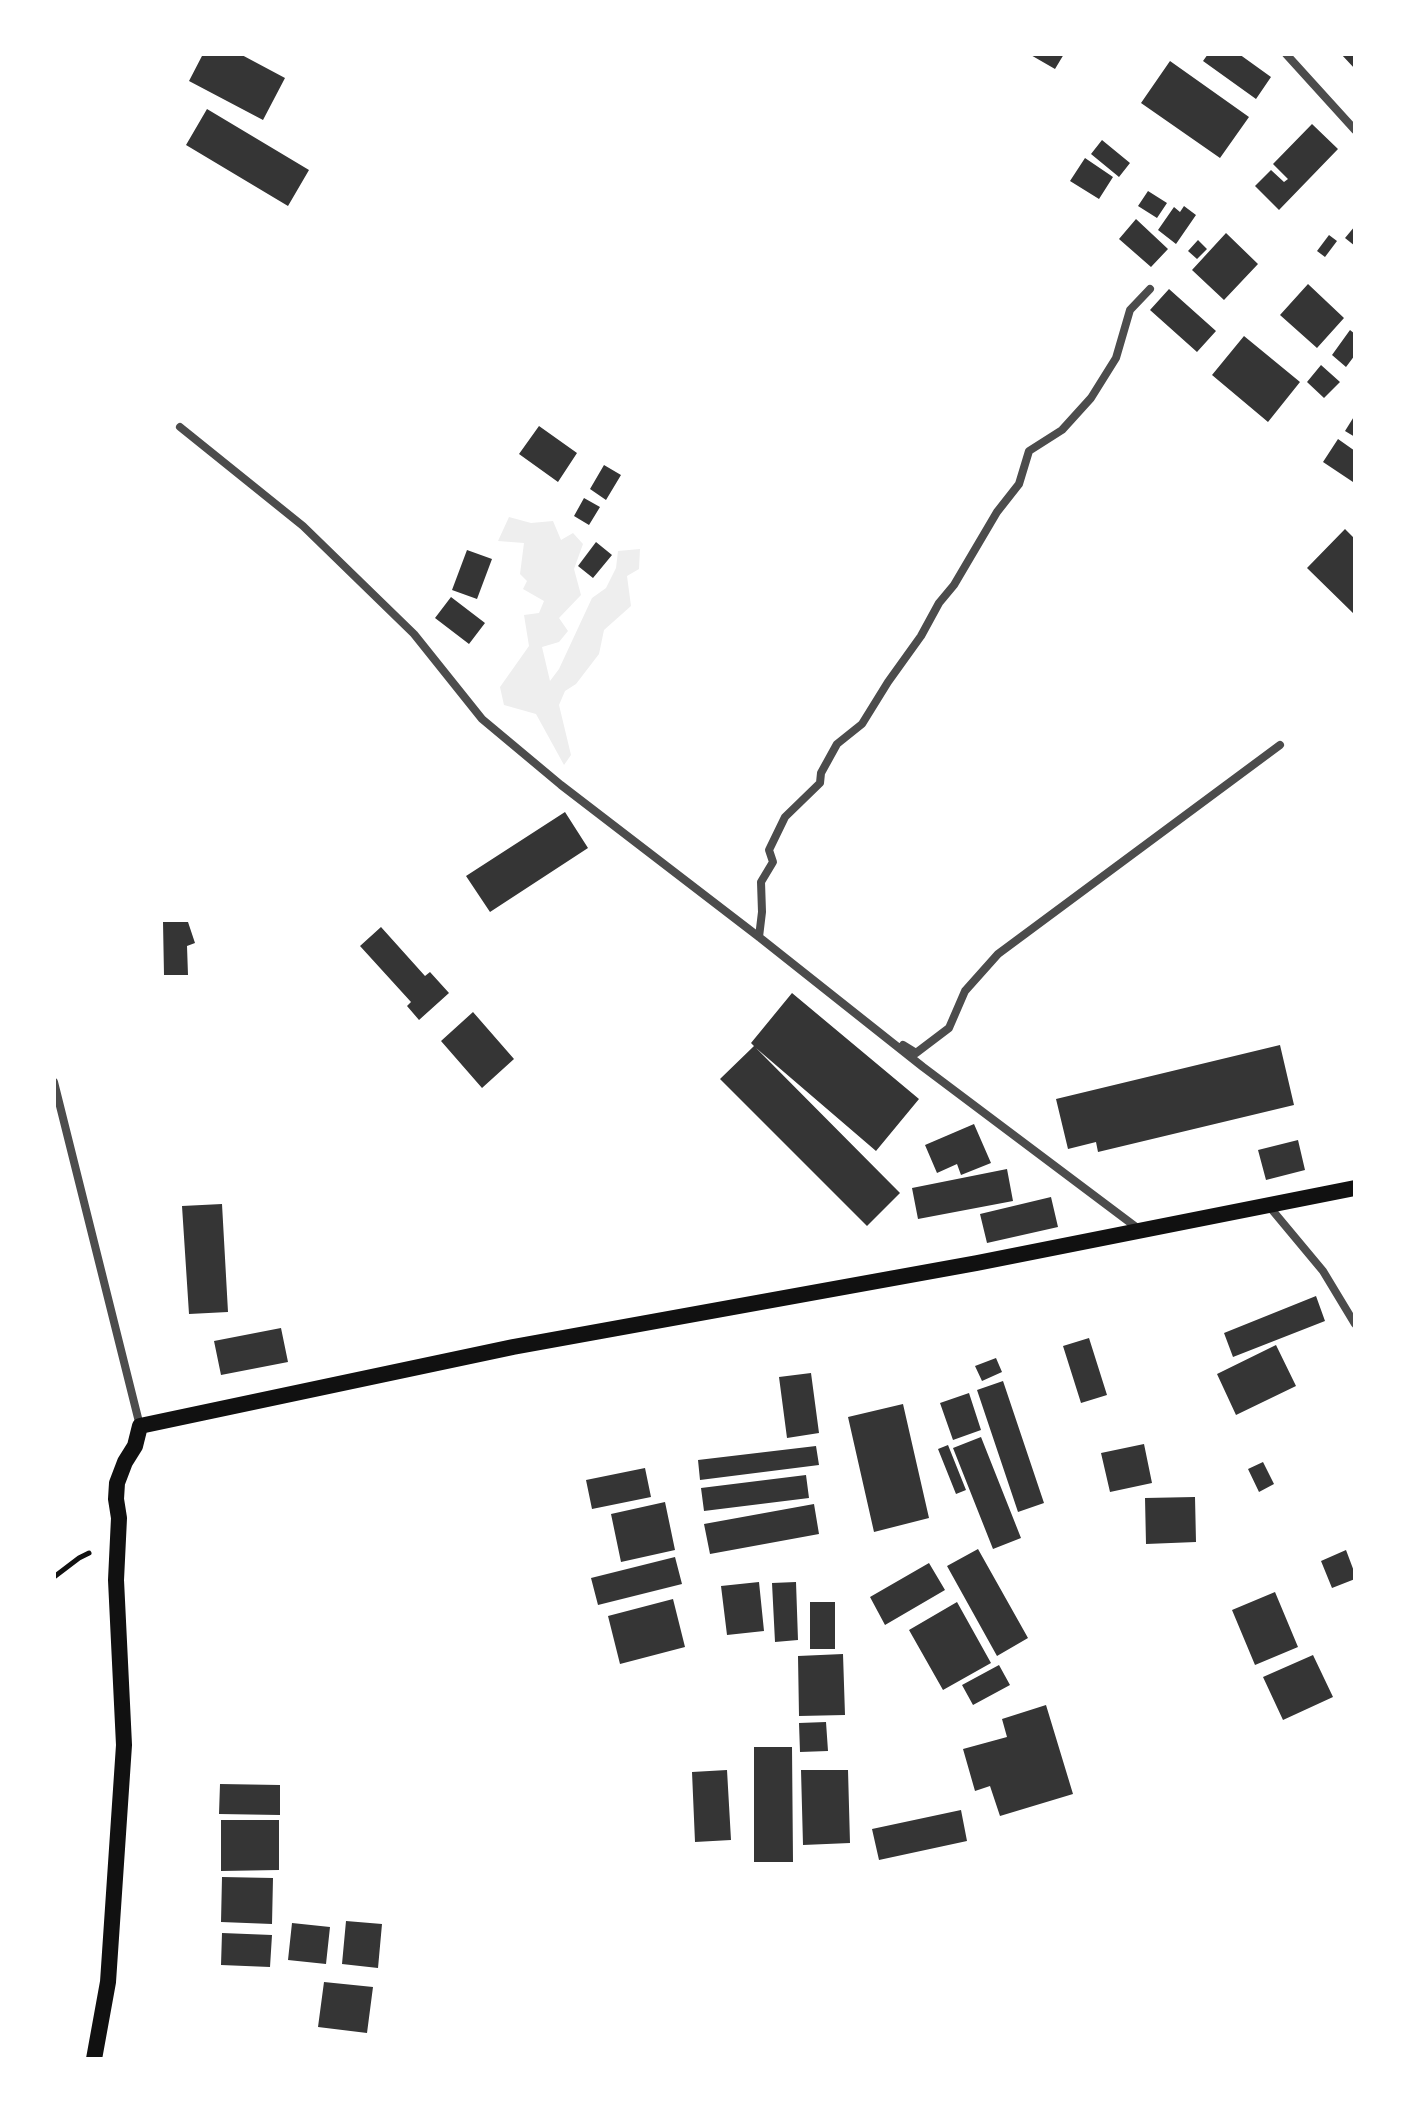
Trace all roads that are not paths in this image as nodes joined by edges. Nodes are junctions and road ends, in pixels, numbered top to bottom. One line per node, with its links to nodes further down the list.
1 (1286, 54): 2 (street)
2 (1355, 130)
3 (1150, 289): 6 (street)
4 (180, 427): 6 (street)
5 (1280, 745): 7 (street)
6 (759, 937): 7 (street)
7 (878, 1031): 11 (street)
8 (54, 1082): 13 (street)
9 (1355, 1188): 10 (main road)
10 (1268, 1205): 11 (main road); 12 (street)
11 (1140, 1231): 13 (main road)
12 (1355, 1324)
13 (140, 1426): 14 (main road)
14 (94, 2059)

